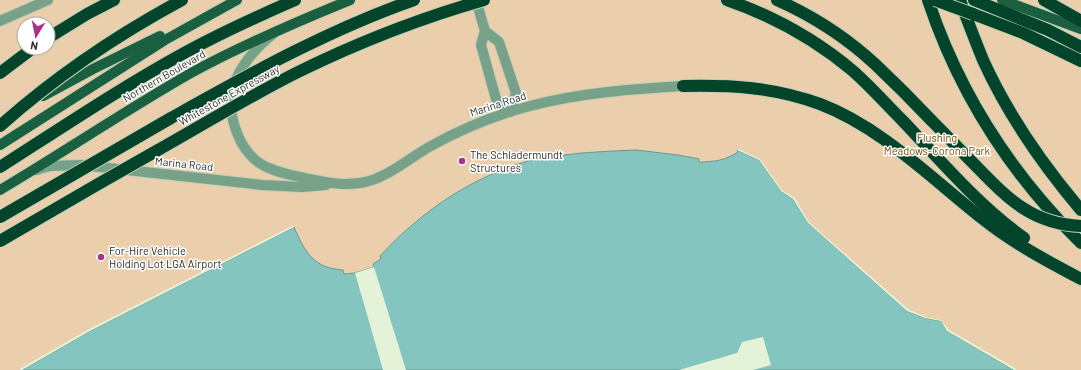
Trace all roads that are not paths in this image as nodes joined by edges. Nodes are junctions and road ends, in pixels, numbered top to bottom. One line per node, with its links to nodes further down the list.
1 (48, 0): 18 (street)
2 (114, 0): 23 (highway)
3 (182, 0): 31 (highway, bridge)
4 (236, 0): 30 (main road); 32 (main road)
5 (295, 0): 33 (highway)
6 (350, 0): 21 (main road, Northern Boulevard)
7 (414, 0): 38 (highway, bridge)
8 (476, 0): 22 (street)
9 (484, 0): 40 (highway, Whitestone Expressway, bridge)
10 (727, 0): 42 (highway)
11 (777, 0): 39 (highway, bridge)
12 (928, 0): 41 (highway)
13 (935, 0): 26 (highway, bridge)
14 (960, 0): 37 (highway)
15 (974, 0): 24 (highway)
16 (1002, 0): 20 (main road)
17 (1044, 0): 19 (highway)
18 (0, 21)
19 (1081, 21)
20 (1081, 28)
21 (279, 30): 34 (main road, Northern Boulevard); 35 (street, Marina Road)
22 (485, 31): 29 (street); 29 (street)
23 (56, 33)
24 (1081, 47)
25 (22, 56): 27 (highway)
26 (1081, 61)
27 (0, 73)
28 (683, 86): 29 (street, Marina Road); 42 (highway)
29 (510, 112): 35 (street, Marina Road)
30 (0, 119)
31 (0, 126)
32 (0, 144)
33 (0, 167)
34 (32, 171): 35 (street, Marina Road); 36 (main road, Northern Boulevard)
35 (334, 184)
36 (0, 190)
37 (1081, 210)
38 (0, 217)
39 (1081, 226)
40 (0, 240)
41 (1081, 243)
42 (1081, 278)

